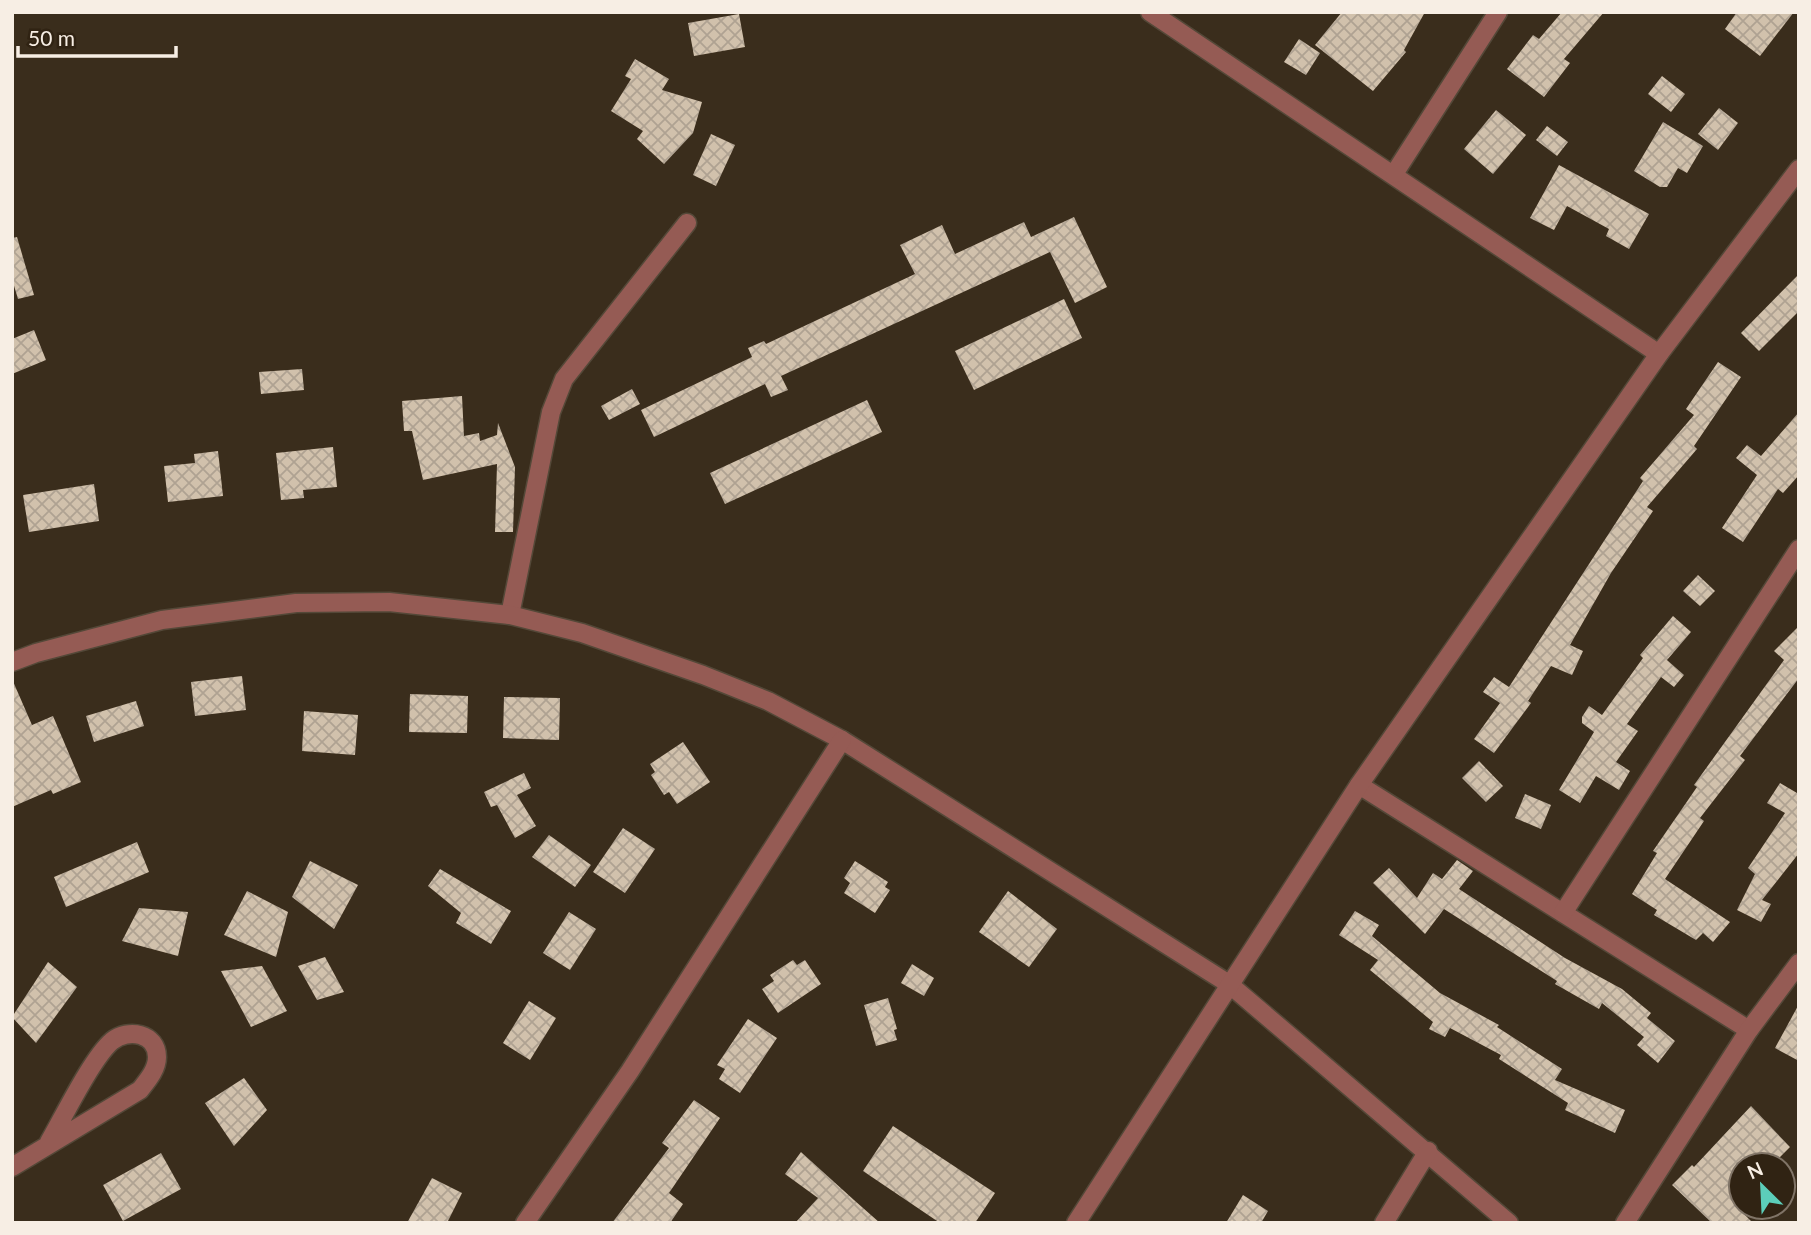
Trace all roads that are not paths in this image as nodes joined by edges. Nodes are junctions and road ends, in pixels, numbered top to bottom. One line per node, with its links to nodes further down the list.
1 (1150, 12): 4 (street)
2 (1498, 12): 4 (street)
3 (1799, 169): 6 (street)
4 (1394, 174): 6 (street)
5 (687, 223): 8 (street)
6 (1659, 354): 11 (street)
7 (1799, 549): 12 (street)
8 (510, 615): 9 (street); 10 (street)
9 (12, 662)
10 (842, 740): 14 (street); 19 (street)
11 (1359, 785): 12 (street); 14 (street)
12 (1563, 913): 15 (street)
13 (1799, 963): 15 (street)
14 (1229, 984): 17 (street); 20 (street)
15 (1749, 1030): 23 (street)
16 (49, 1142): 16 (street); 18 (street)
17 (1429, 1151): 21 (street); 22 (street)
18 (12, 1167)
19 (525, 1223)
20 (1076, 1223)
21 (1384, 1223)
22 (1509, 1223)
23 (1625, 1223)

